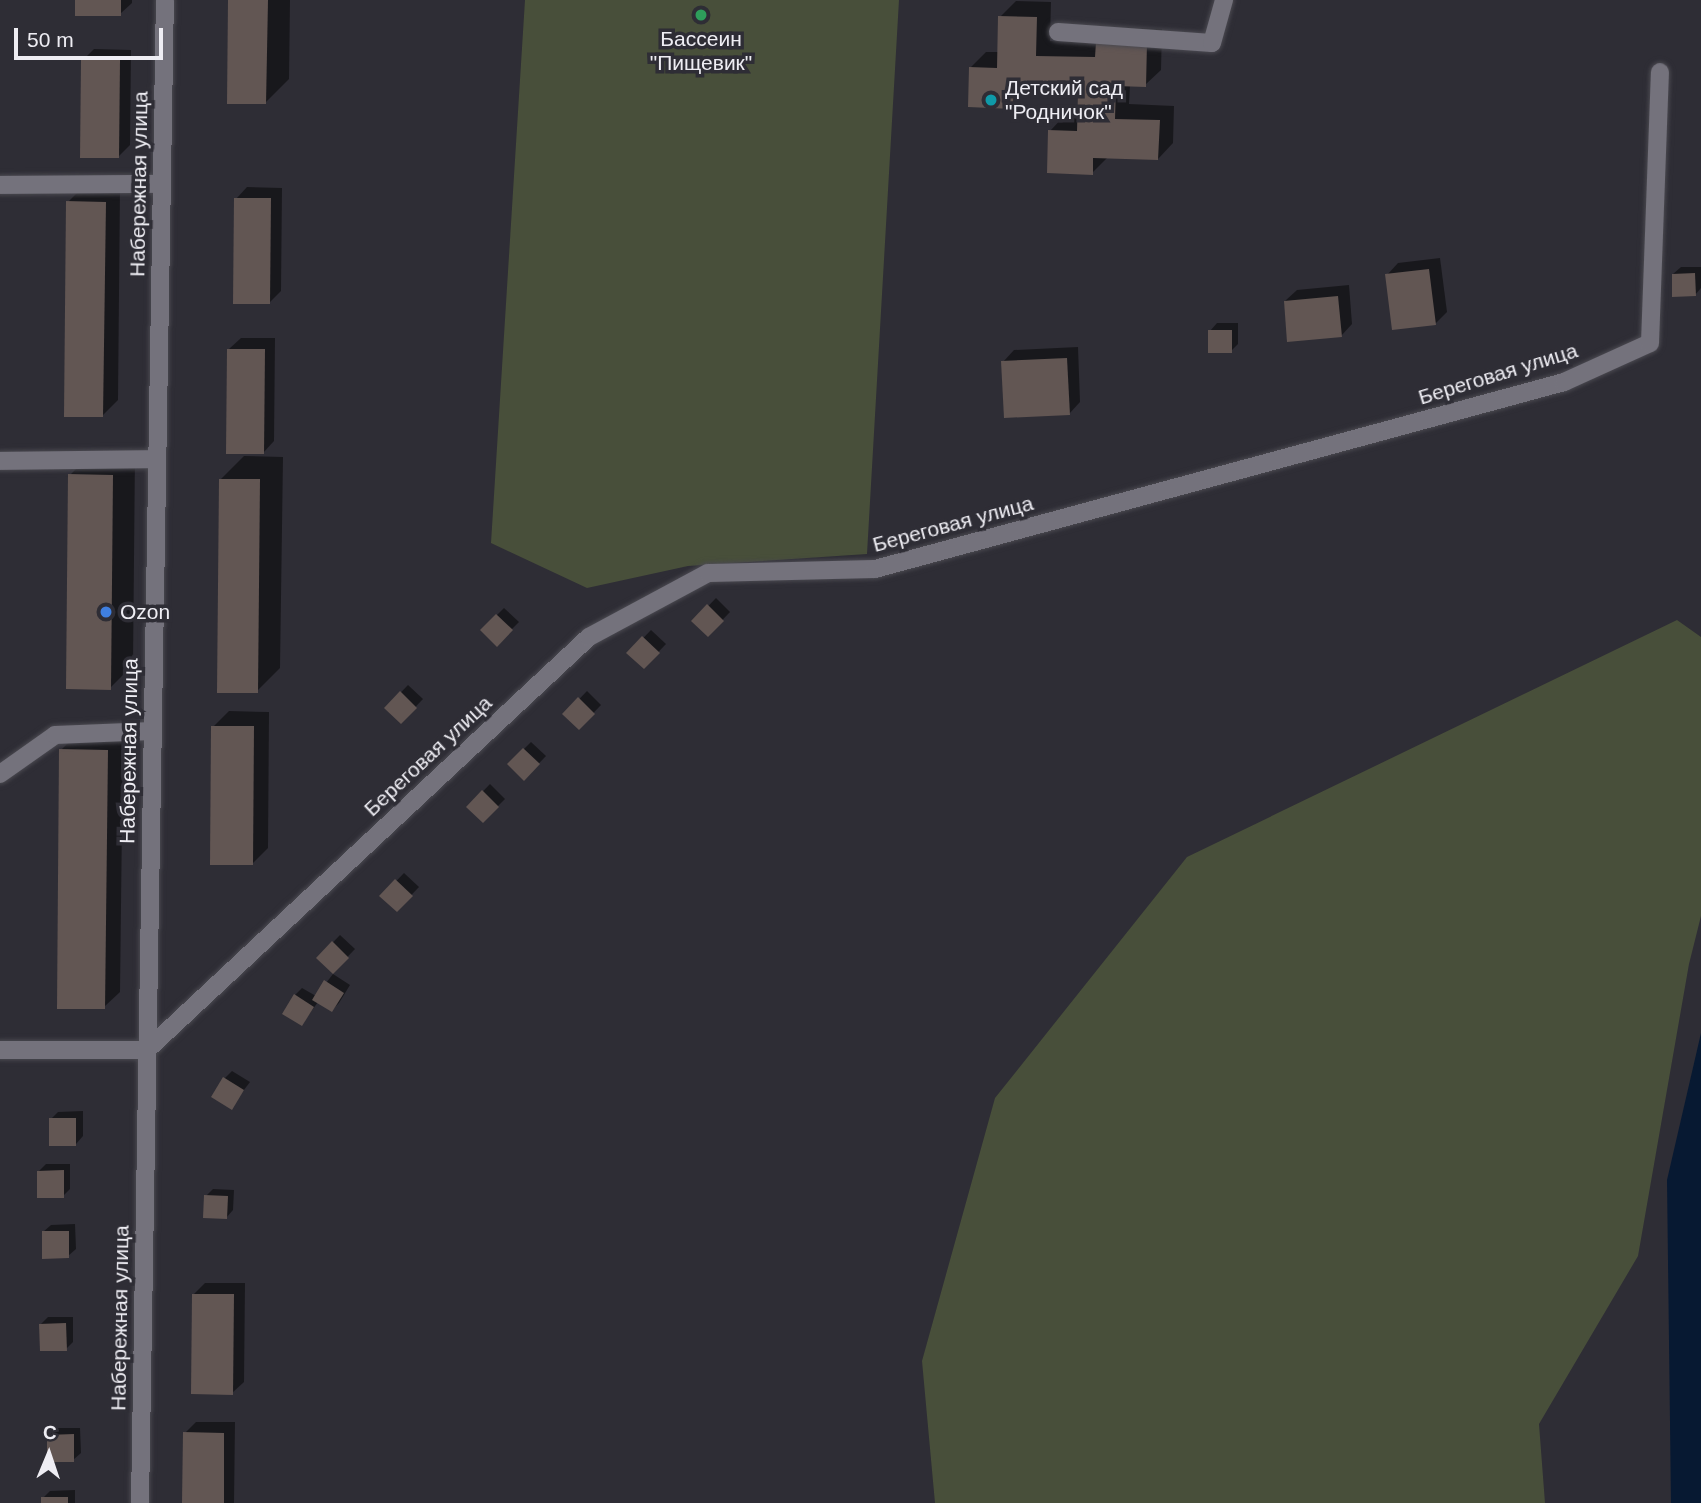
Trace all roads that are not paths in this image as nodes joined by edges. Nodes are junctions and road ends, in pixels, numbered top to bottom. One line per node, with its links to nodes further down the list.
1 (164, 0): 5 (street, Набережная улица)
2 (1224, 0): 3 (street)
3 (1058, 32)
4 (1660, 72): 11 (street, Береговая улица)
5 (161, 184): 6 (street); 7 (street, Набережная улица)
6 (0, 185)
7 (157, 459): 8 (street); 9 (street, Набережная улица)
8 (0, 461)
9 (152, 731): 10 (street); 11 (street, Набережная улица)
10 (0, 774)
11 (147, 1049): 12 (street); 13 (street, Набережная улица)
12 (0, 1050)
13 (140, 1503)

